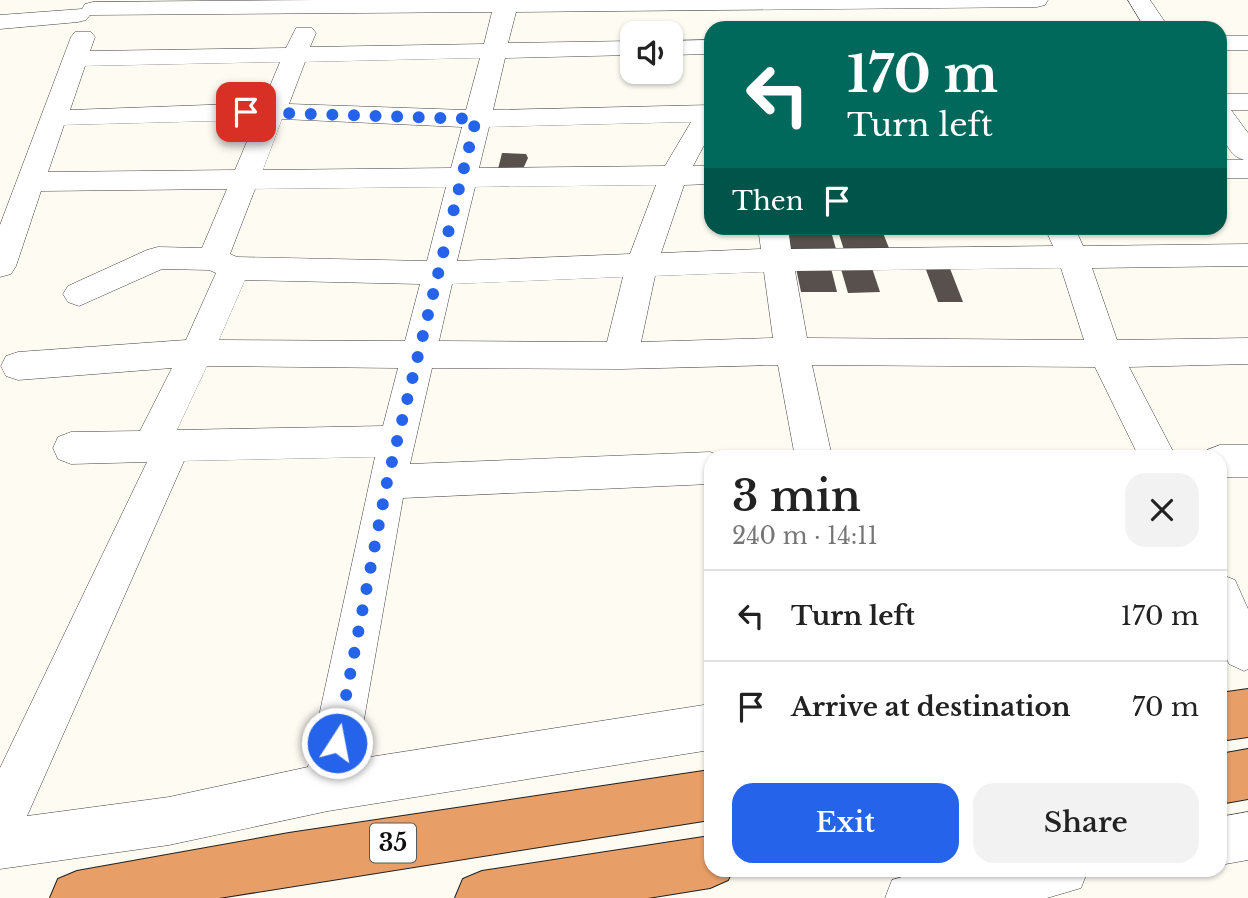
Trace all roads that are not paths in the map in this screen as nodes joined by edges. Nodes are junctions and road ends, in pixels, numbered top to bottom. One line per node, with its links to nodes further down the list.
1 (1037, 0): 8 (street)
2 (1139, 0): 11 (street)
3 (734, 1): 4 (street); 6 (street); 9 (street)
4 (797, 1): 8 (street); 10 (street)
5 (316, 3): 6 (street); 7 (street); 19 (street)
6 (507, 3): 18 (street)
7 (88, 6): 12 (street); 20 (street); 37 (street)
8 (953, 7)
9 (735, 21)
10 (787, 21)
11 (1152, 21)
12 (0, 22)
13 (1227, 43): 14 (street)
14 (1248, 43)
15 (704, 47): 17 (street)
16 (620, 48): 18 (street)
17 (683, 48)
18 (494, 51): 19 (street); 26 (street)
19 (295, 54): 20 (street); 23 (street)
20 (75, 60): 36 (street)
21 (1227, 102): 22 (street)
22 (1248, 102)
23 (272, 111): 25 (street); 26 (street); 35 (street)
24 (704, 113): 26 (street)
25 (70, 118)
26 (476, 119): 34 (street)
27 (704, 123): 33 (street)
28 (1227, 124): 29 (street)
29 (1248, 152)
30 (1227, 169): 31 (street)
31 (1248, 169)
32 (704, 175): 33 (street)
33 (673, 176): 34 (street); 41 (street)
34 (463, 180): 35 (street); 44 (street)
35 (243, 181): 36 (street); 42 (street)
36 (31, 182): 43 (street)
37 (0, 219)
38 (1066, 242): 39 (street); 40 (street); 50 (street)
39 (776, 244): 41 (street); 46 (street)
40 (1248, 256)
41 (642, 263): 44 (street); 51 (street)
42 (224, 264): 44 (street); 45 (street); 48 (street)
43 (0, 266)
44 (439, 273): 49 (street)
45 (79, 294)
46 (792, 351): 50 (street); 51 (street); 56 (street)
47 (1248, 351): 50 (street)
48 (197, 353): 49 (street); 52 (street); 54 (street)
49 (418, 354): 51 (street); 53 (street)
50 (1105, 354): 57 (street)
51 (621, 356)
52 (18, 366)
53 (397, 441): 54 (street); 61 (street)
54 (162, 445): 55 (street); 71 (street)
55 (71, 448)
56 (813, 450)
57 (1154, 450)
58 (1227, 461): 59 (street)
59 (1248, 461)
60 (704, 468): 61 (street)
61 (387, 482): 69 (street)
62 (1227, 617): 63 (street)
63 (1237, 650)
64 (1248, 713): 65 (highway)
65 (1227, 716)
66 (704, 728): 69 (street)
67 (1248, 774): 68 (highway)
68 (1227, 778)
69 (328, 787): 74 (street)
70 (704, 796): 77 (highway, 35)
71 (0, 821)
72 (1248, 836): 73 (street)
73 (1227, 840)
74 (0, 844)
75 (704, 863): 78 (highway)
76 (1025, 877): 79 (street)
77 (76, 898)
78 (482, 898)
79 (910, 898)

